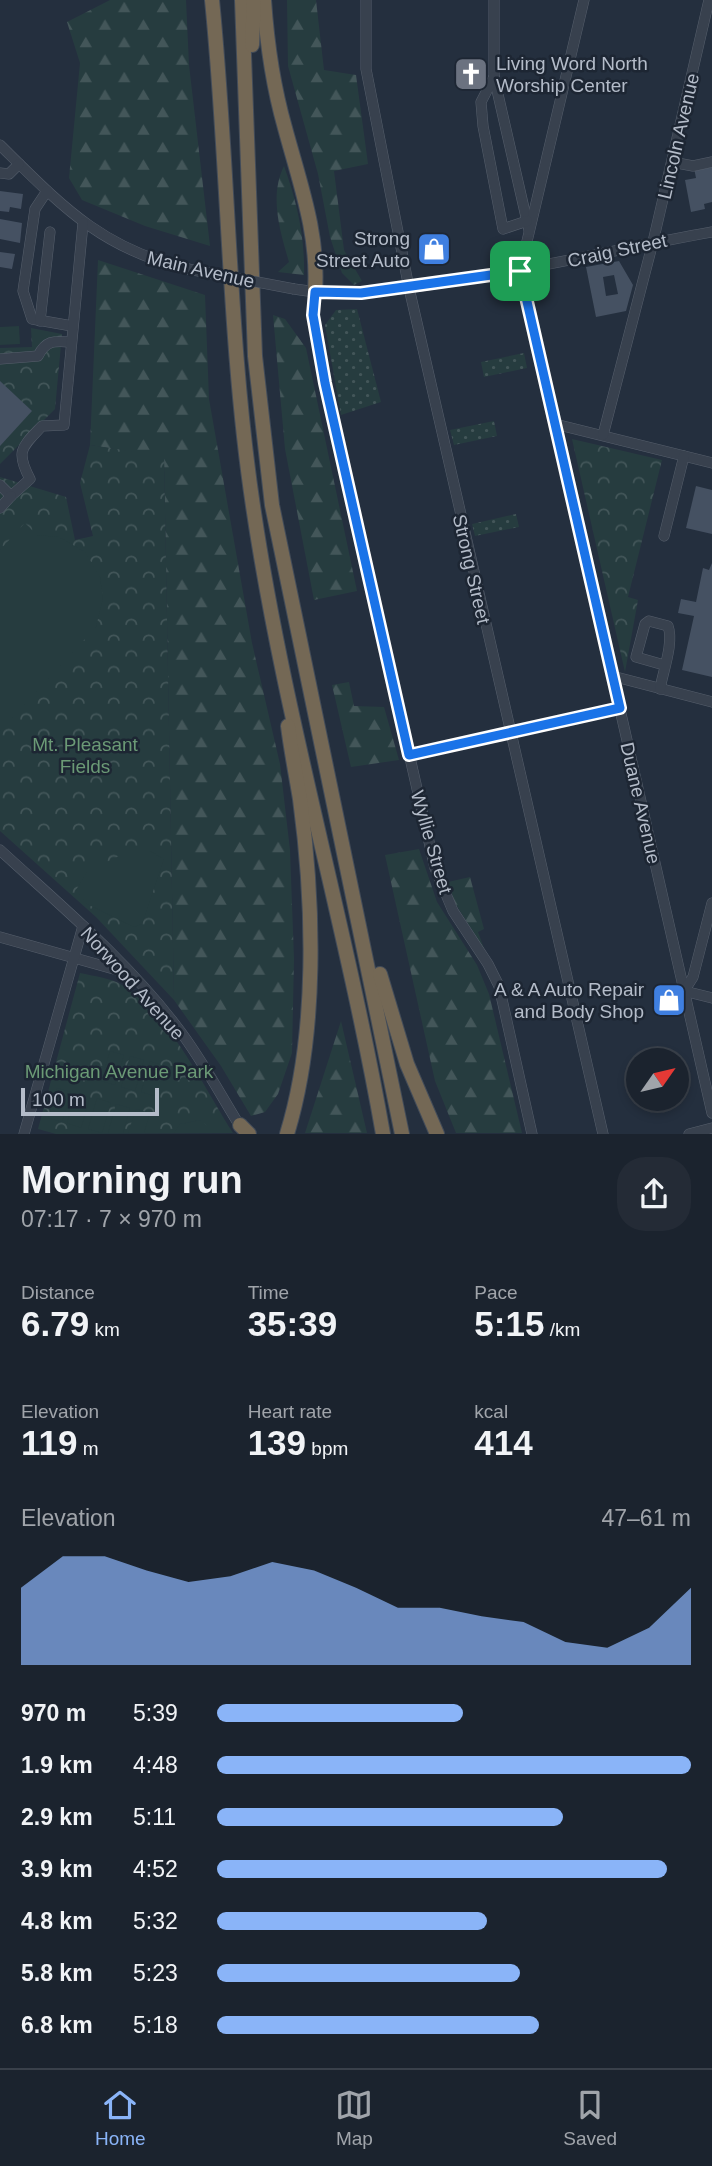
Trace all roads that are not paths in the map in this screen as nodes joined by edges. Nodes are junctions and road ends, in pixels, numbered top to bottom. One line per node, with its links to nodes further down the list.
1 (212, 0): 38 (highway)
2 (242, 0): 10 (highway)
3 (254, 0): 10 (highway)
4 (264, 0): 25 (highway)
5 (366, 0): 24 (street, Strong Street)
6 (494, 0): 9 (street, Duane Avenue)
7 (584, 0): 21 (street)
8 (709, 0): 12 (street, Lincoln Avenue)
9 (494, 77): 17 (street, Duane Avenue); 17 (street)
10 (247, 119): 46 (highway)
11 (0, 145): 14 (street, Main Avenue)
12 (672, 162): 13 (street); 22 (street, Lincoln Avenue)
13 (712, 162)
14 (19, 164): 15 (street); 16 (street, Main Avenue)
15 (0, 173)
16 (47, 191): 18 (street, Main Avenue); 26 (street)
17 (527, 221): 21 (street, Duane Avenue)
18 (83, 223): 25 (street, Main Avenue, bridge); 27 (street)
19 (50, 232): 26 (street)
20 (712, 232): 22 (street, Craig Street)
21 (529, 233): 23 (street, Duane Avenue)
22 (653, 242): 23 (street, Craig Street); 31 (street, Lincoln Avenue)
23 (520, 271): 24 (street, Craig Street); 30 (street, Duane Avenue)
24 (409, 288): 25 (street, Craig Street); 44 (street, Strong Street)
25 (315, 292): 45 (street, Wyllie Street)
26 (40, 321): 27 (street)
27 (72, 326): 28 (street)
28 (71, 342): 29 (street); 35 (street)
29 (0, 359)
30 (555, 424): 31 (street); 40 (street, Duane Avenue)
31 (603, 435): 32 (street)
32 (684, 456): 33 (street); 37 (street)
33 (712, 463)
34 (0, 485): 35 (street)
35 (11, 496): 36 (street)
36 (0, 508)
37 (664, 536)
38 (282, 658): 58 (highway); 60 (highway)
39 (664, 665): 39 (street); 41 (street)
40 (612, 676): 41 (street); 43 (street, Duane Avenue)
41 (660, 689): 42 (street)
42 (712, 702)
43 (620, 708): 44 (street); 53 (street, Duane Avenue)
44 (510, 733): 45 (street); 64 (street, Strong Street)
45 (409, 755): 63 (street, Wyllie Street)
46 (335, 812): 61 (highway); 62 (highway)
47 (0, 850): 49 (street, Norwood Avenue)
48 (712, 903): 53 (street)
49 (83, 926): 51 (street); 52 (street, Norwood Avenue)
50 (0, 937): 51 (street)
51 (75, 957): 52 (street); 59 (street)
52 (129, 973): 57 (street, Norwood Avenue)
53 (684, 991): 54 (street); 55 (street, Duane Avenue)
54 (712, 998)
55 (712, 1114)
56 (712, 1128): 65 (street)
57 (245, 1131)
58 (286, 1131)
59 (24, 1133)
60 (383, 1133)
61 (402, 1133)
62 (437, 1133)
63 (532, 1133)
64 (603, 1133)
65 (689, 1133)

